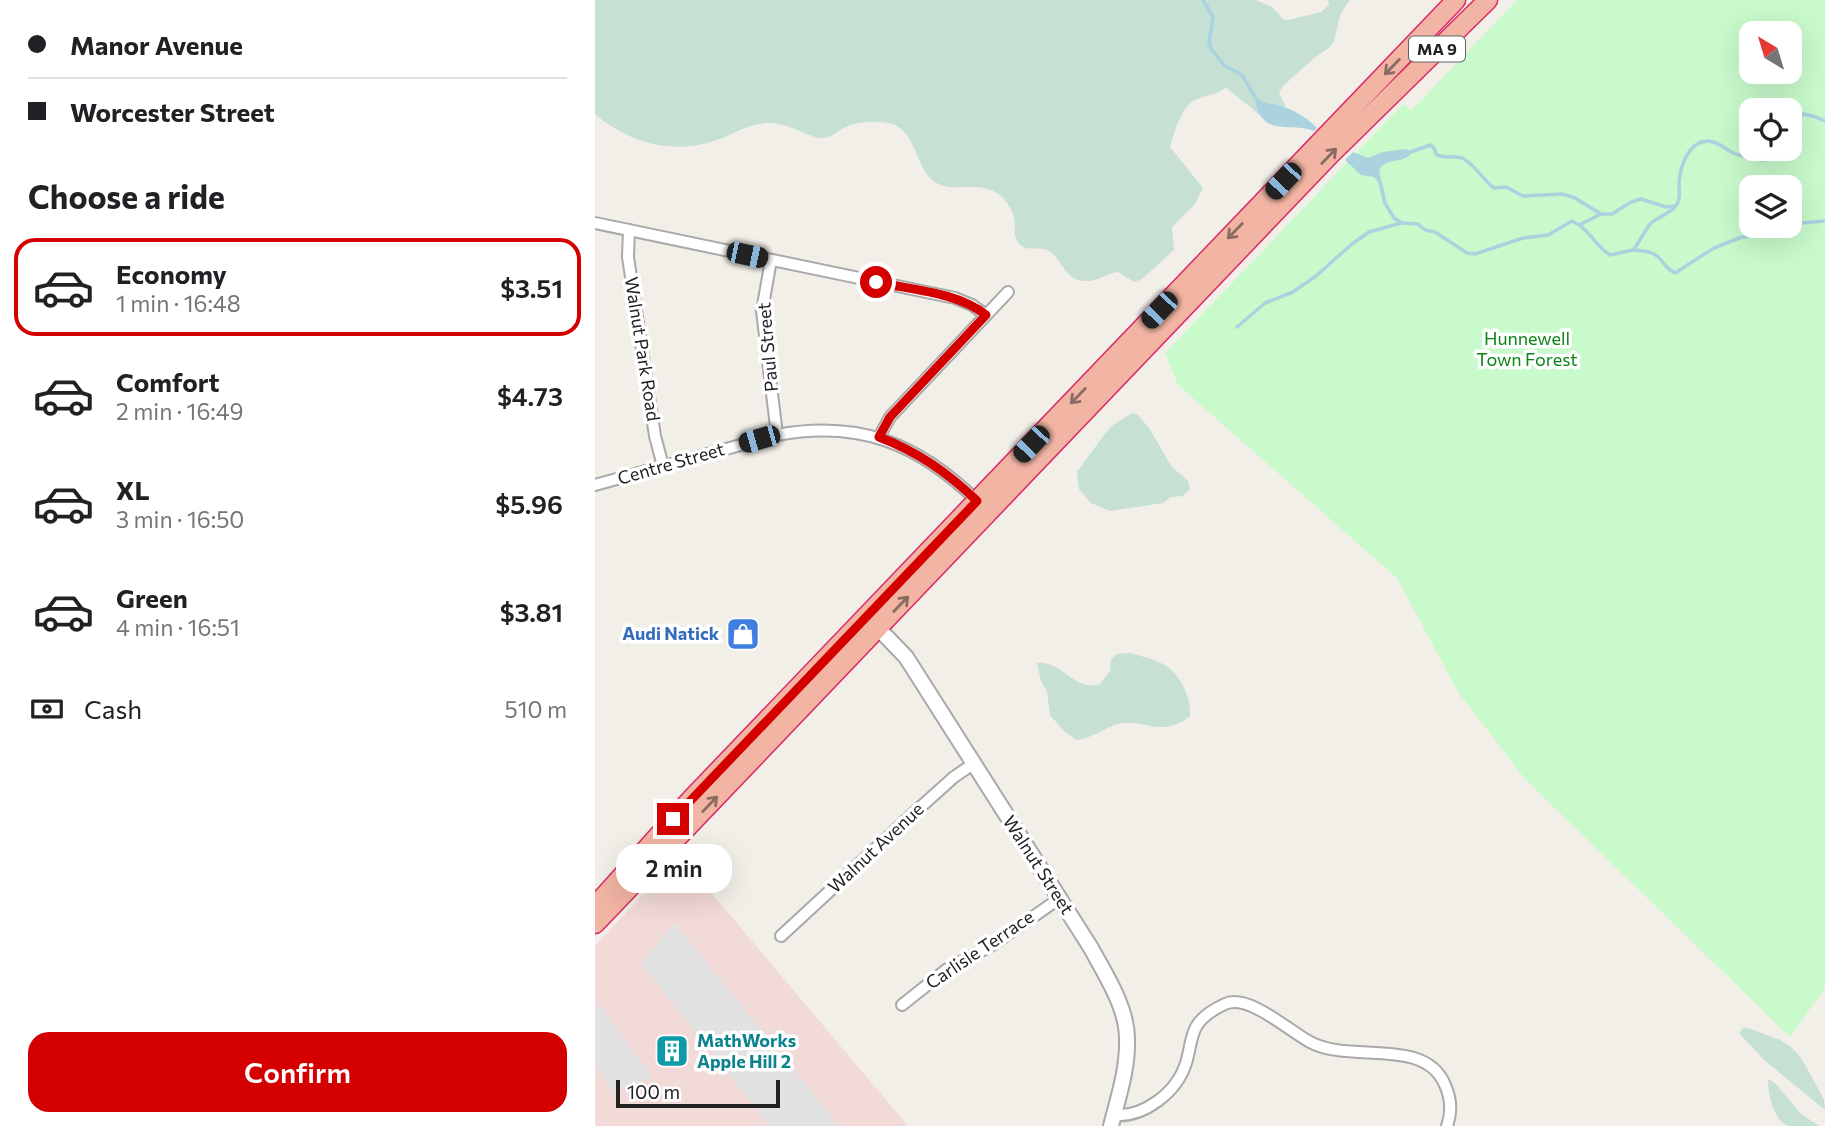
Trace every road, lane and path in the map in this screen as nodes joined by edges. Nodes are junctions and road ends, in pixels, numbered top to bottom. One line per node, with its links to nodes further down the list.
1 (1456, 0): 12 (highway, MA 9, one-way to 12)
2 (1488, 0): 13 (highway, MA 9, one-way to 2)
3 (595, 223): 4 (street)
4 (629, 230): 5 (street); 10 (street, Walnut Park Road)
5 (771, 260): 7 (street); 8 (street, Paul Street)
6 (1008, 292): 7 (street)
7 (986, 315): 9 (street)
8 (777, 435): 9 (street, Centre Street); 10 (street, Centre Street)
9 (879, 437): 12 (street, Centre Street)
10 (663, 466): 11 (street, Centre Street)
11 (595, 485)
12 (977, 501): 16 (highway, MA 9)
13 (879, 628): 14 (street, Walnut Street); 17 (highway, MA 9, one-way to 13)
14 (973, 764): 15 (street, Walnut Street); 18 (street, Walnut Avenue)
15 (1060, 898): 19 (street, Carlisle Terrace); 20 (street, Walnut Street)
16 (595, 906)
17 (595, 924)
18 (781, 936)
19 (902, 1005)
20 (1112, 1120): 21 (street)
21 (1447, 1126)

